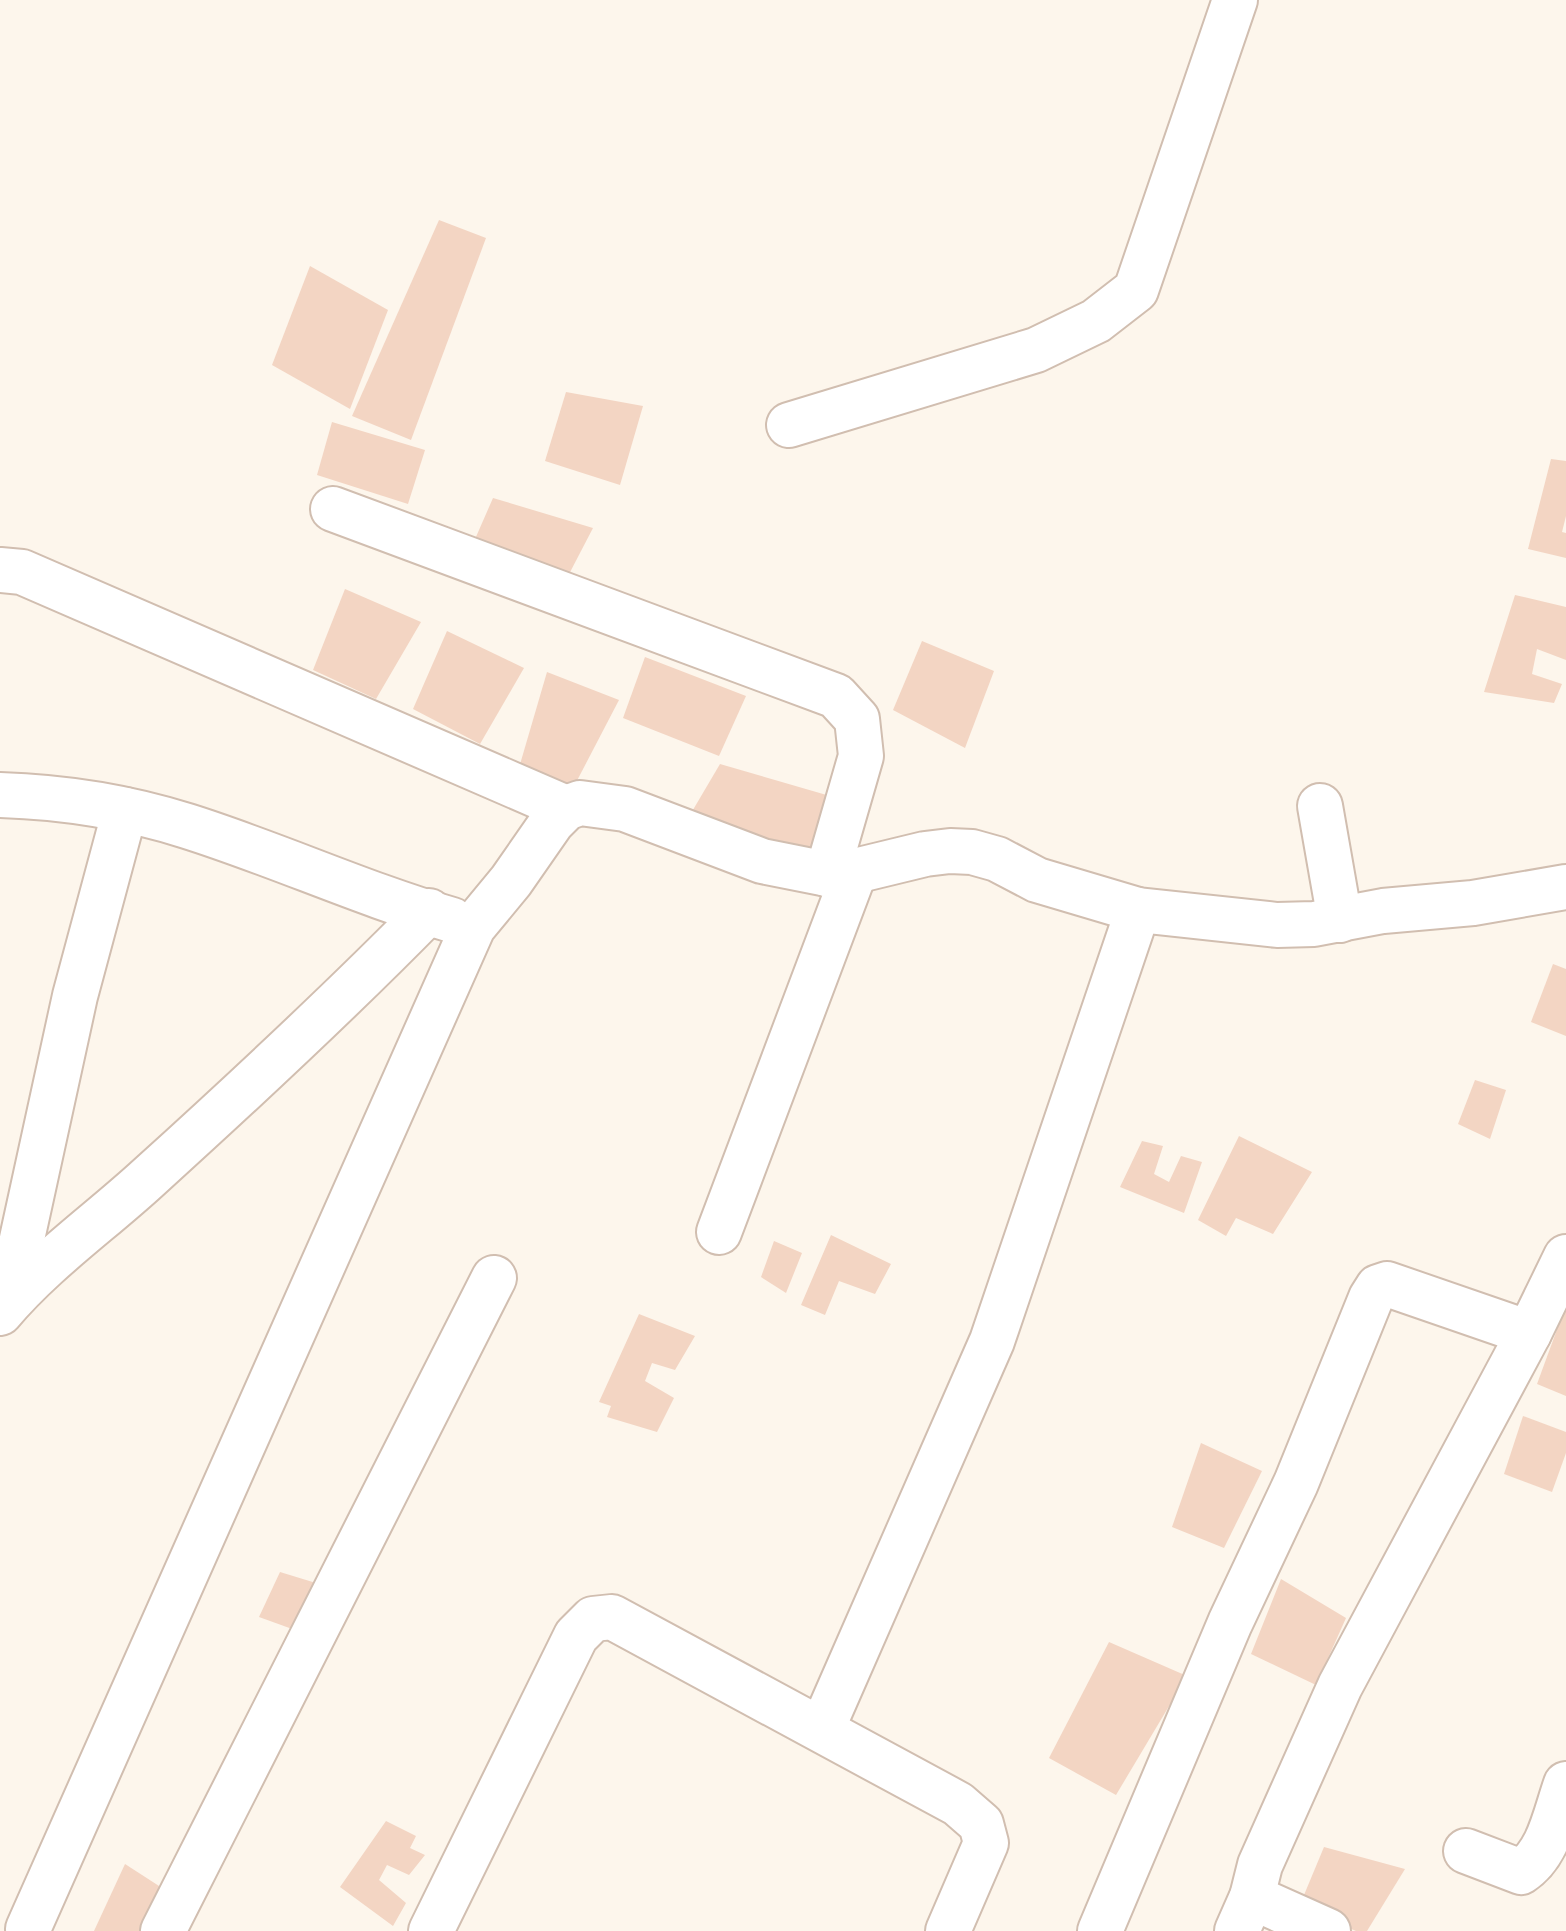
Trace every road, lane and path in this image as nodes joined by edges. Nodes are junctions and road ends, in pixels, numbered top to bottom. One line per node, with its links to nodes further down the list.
1 (1235, 0): 2 (street)
2 (789, 425)
3 (333, 509): 9 (street)
4 (0, 570): 7 (street)
5 (0, 795): 8 (street)
6 (1320, 806): 13 (street)
7 (566, 808): 9 (street); 14 (street)
8 (125, 810): 12 (street); 18 (street)
9 (841, 873): 11 (street); 15 (street)
10 (1566, 887): 13 (street)
11 (1138, 910): 13 (street); 20 (street)
12 (429, 911): 14 (street); 18 (street)
13 (1340, 920)
14 (473, 927): 24 (street)
15 (719, 1232)
16 (1566, 1257): 19 (street)
17 (494, 1278): 25 (street)
18 (4, 1308)
19 (1529, 1333): 23 (street); 28 (street)
20 (822, 1729): 26 (street); 27 (street)
21 (1566, 1784): 22 (street)
22 (1466, 1851)
23 (1245, 1914): 29 (street)
24 (20, 1923)
25 (163, 1931)
26 (431, 1931)
27 (948, 1931)
28 (1100, 1931)
29 (1328, 1931)

